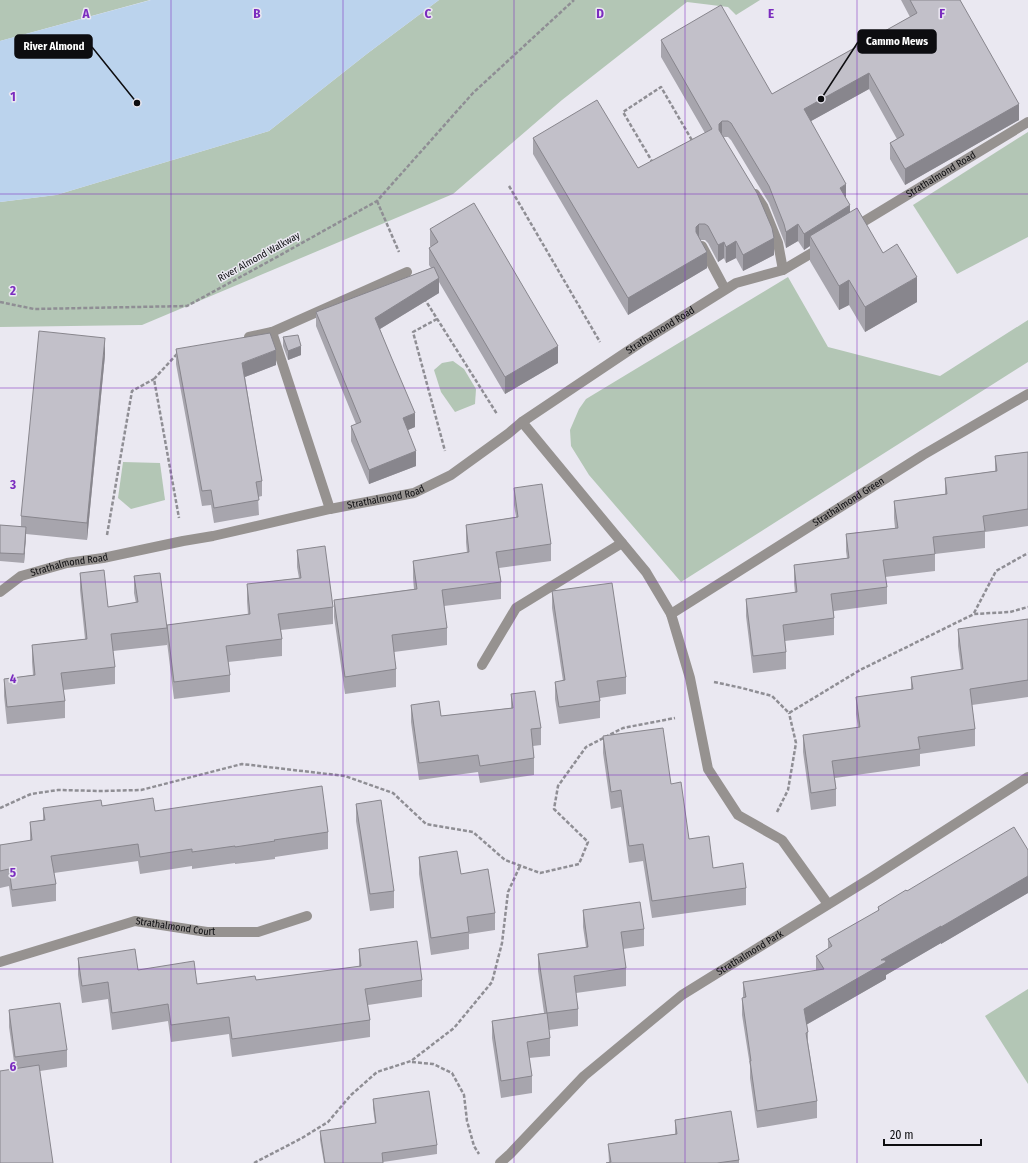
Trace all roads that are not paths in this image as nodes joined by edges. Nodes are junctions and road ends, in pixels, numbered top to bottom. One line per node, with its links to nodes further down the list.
1 (1028, 122): 3 (street, Strathalmond Road)
2 (751, 187): 6 (street)
3 (844, 233)
4 (831, 241): 6 (street, Strathalmond Road)
5 (702, 246): 8 (street)
6 (783, 270): 8 (street, Strathalmond Road)
7 (407, 272): 9 (street)
8 (725, 289): 12 (street, Strathalmond Road)
9 (272, 332): 10 (street); 13 (street)
10 (243, 339)
11 (1028, 394): 16 (street, Strathalmond Green)
12 (522, 422): 13 (street, Strathalmond Road); 14 (street)
13 (330, 508): 15 (street, Strathalmond Road)
14 (622, 543): 16 (street); 17 (street)
15 (0, 592)
16 (671, 614): 19 (street)
17 (482, 665)
18 (1028, 777): 19 (street, Strathalmond Park)
19 (828, 904): 22 (street, Strathalmond Park)
20 (307, 916): 21 (street, Strathalmond Court)
21 (0, 962)
22 (500, 1163)

